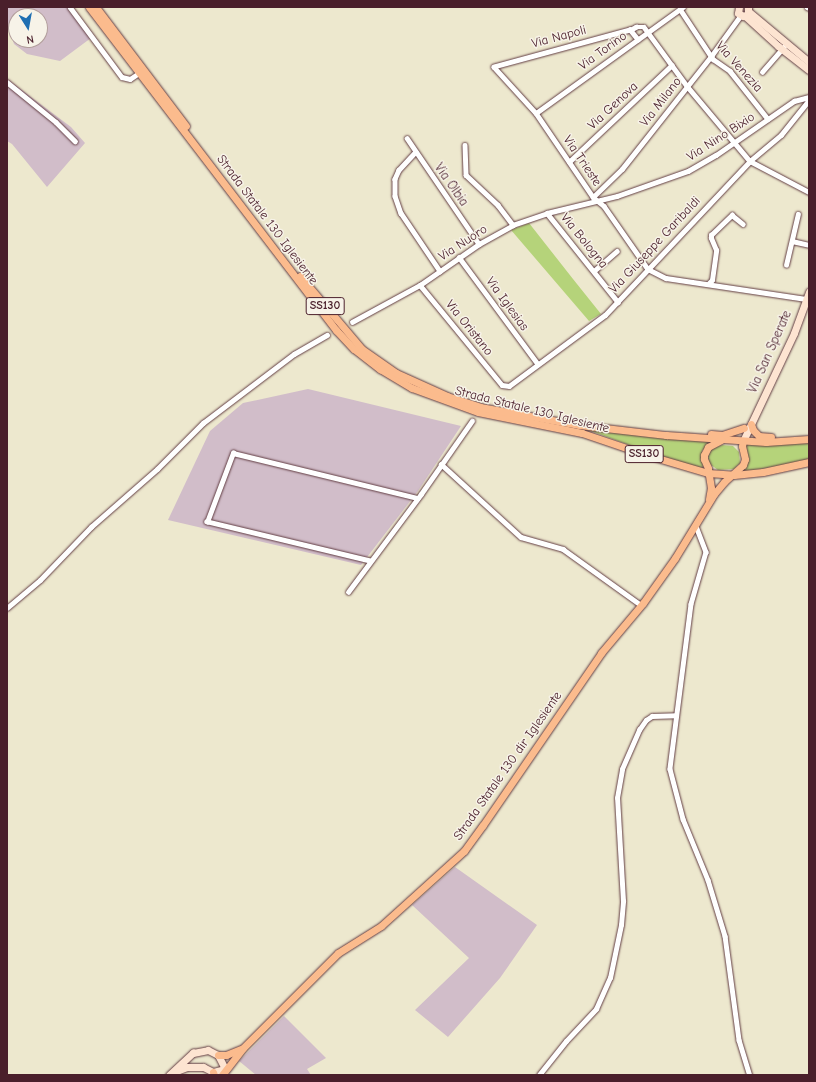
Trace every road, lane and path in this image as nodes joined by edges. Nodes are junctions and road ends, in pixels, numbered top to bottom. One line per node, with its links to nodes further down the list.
1 (70, 7): 17 (street)
2 (89, 7): 17 (main road, Strada Statale 130 Iglesiente / SS130)
3 (96, 7): 56 (main road, Strada Statale 130 Iglesiente / SS130)
4 (738, 7): 6 (street)
5 (682, 8): 8 (street, Via Torino); 11 (street, Via Venezia)
6 (746, 13): 10 (street); 11 (street, Via Milano)
7 (630, 30): 8 (street, Via Napoli); 9 (street); 14 (street, Via Napoli)
8 (649, 32): 9 (street, Via Torino); 13 (street)
9 (638, 40): 21 (street, Via Torino)
10 (784, 47): 12 (street); 15 (street); 16 (street)
11 (712, 56): 19 (street, Via Milano); 22 (street, Via Venezia)
12 (808, 58)
13 (672, 65): 19 (street); 29 (street, Via Genova)
14 (494, 67): 21 (street, Via Trieste)
15 (809, 70)
16 (762, 72)
17 (139, 73): 63 (main road, Strada Statale 130 Iglesiente / SS130)
18 (7, 82): 24 (street)
19 (687, 86): 25 (street); 31 (street, Via Milano)
20 (809, 98): 22 (street, Via Nino Bixio); 28 (street, Via Giuseppe Garibaldi)
21 (536, 113): 29 (street, Via Trieste)
22 (768, 119): 25 (street, Via Nino Bixio)
23 (407, 138): 27 (street, Via Olbia)
24 (75, 141)
25 (734, 142): 28 (street); 31 (street, Via Nino Bixio)
26 (466, 145): 35 (street)
27 (416, 152): 37 (street, Via Olbia); 43 (street)
28 (750, 161): 30 (street); 42 (street, Via Giuseppe Garibaldi)
29 (569, 162): 31 (street, Via Trieste)
30 (809, 192)
31 (594, 199): 32 (street, Via Nuoro); 42 (street, Via Trieste)
32 (547, 213): 35 (street, Via Nuoro); 44 (street, Via Bologna)
33 (798, 214): 36 (street)
34 (742, 224): 45 (street)
35 (513, 225): 37 (street, Via Nuoro)
36 (792, 241): 38 (street); 41 (street)
37 (479, 244): 40 (street, Via Nuoro)
38 (809, 245)
39 (617, 251): 44 (street)
40 (459, 258): 43 (street, Via Nuoro); 51 (street, Via Iglesias)
41 (786, 265)
42 (648, 269): 45 (street); 48 (street, Via Giuseppe Garibaldi)
43 (440, 271): 46 (street, Via Nuoro)
44 (594, 271): 48 (street, Via Bologna)
45 (709, 283): 47 (street)
46 (420, 285): 49 (street, Via Nuoro); 52 (street, Via Oristano)
47 (808, 296): 54 (street, Via San Sperate)
48 (618, 302): 51 (street, Via Giuseppe Garibaldi)
49 (352, 322)
50 (327, 336): 71 (street)
51 (538, 364): 52 (street, Via Giuseppe Garibaldi)
52 (502, 385)
53 (472, 421): 62 (street)
54 (751, 423): 55 (street); 59 (street, Via San Sperate); 60 (main road)
55 (744, 428): 56 (main road); 58 (street)
56 (684, 436): 58 (main road, Strada Statale 130 Iglesiente / SS130)
57 (809, 439): 60 (main road, Strada Statale 130 Iglesiente / SS130)
58 (722, 440): 59 (main road, Strada Statale 130 Iglesiente / SS130); 63 (main road)
59 (743, 441): 60 (main road, Strada Statale 130 Iglesiente / SS130); 64 (main road)
60 (783, 441)
61 (809, 462): 64 (main road, Strada Statale 130 Iglesiente / SS130)
62 (441, 464): 65 (street); 70 (street)
63 (708, 473): 64 (main road, Strada Statale 130 Iglesiente / SS130); 66 (main road, Strada Statale 130 dir Iglesiente)
64 (734, 475): 66 (main road, Strada Statale 130 dir Iglesiente)
65 (418, 498): 68 (street); 68 (street)
66 (708, 504): 67 (main road, Strada Statale 130 dir Iglesiente)
67 (696, 526): 70 (main road, Strada Statale 130 dir Iglesiente); 72 (street)
68 (370, 560): 69 (street)
69 (348, 592)
70 (641, 605): 73 (main road, Strada Statale 130 dir Iglesiente)
71 (7, 608)
72 (676, 715): 78 (street); 79 (street)
73 (243, 1048): 74 (main road); 75 (main road, Strada Statale 130 dir Iglesiente)
74 (218, 1055): 75 (street); 76 (street)
75 (223, 1072): 77 (street)
76 (171, 1073): 77 (street)
77 (213, 1073)
78 (539, 1075)
79 (750, 1075)

